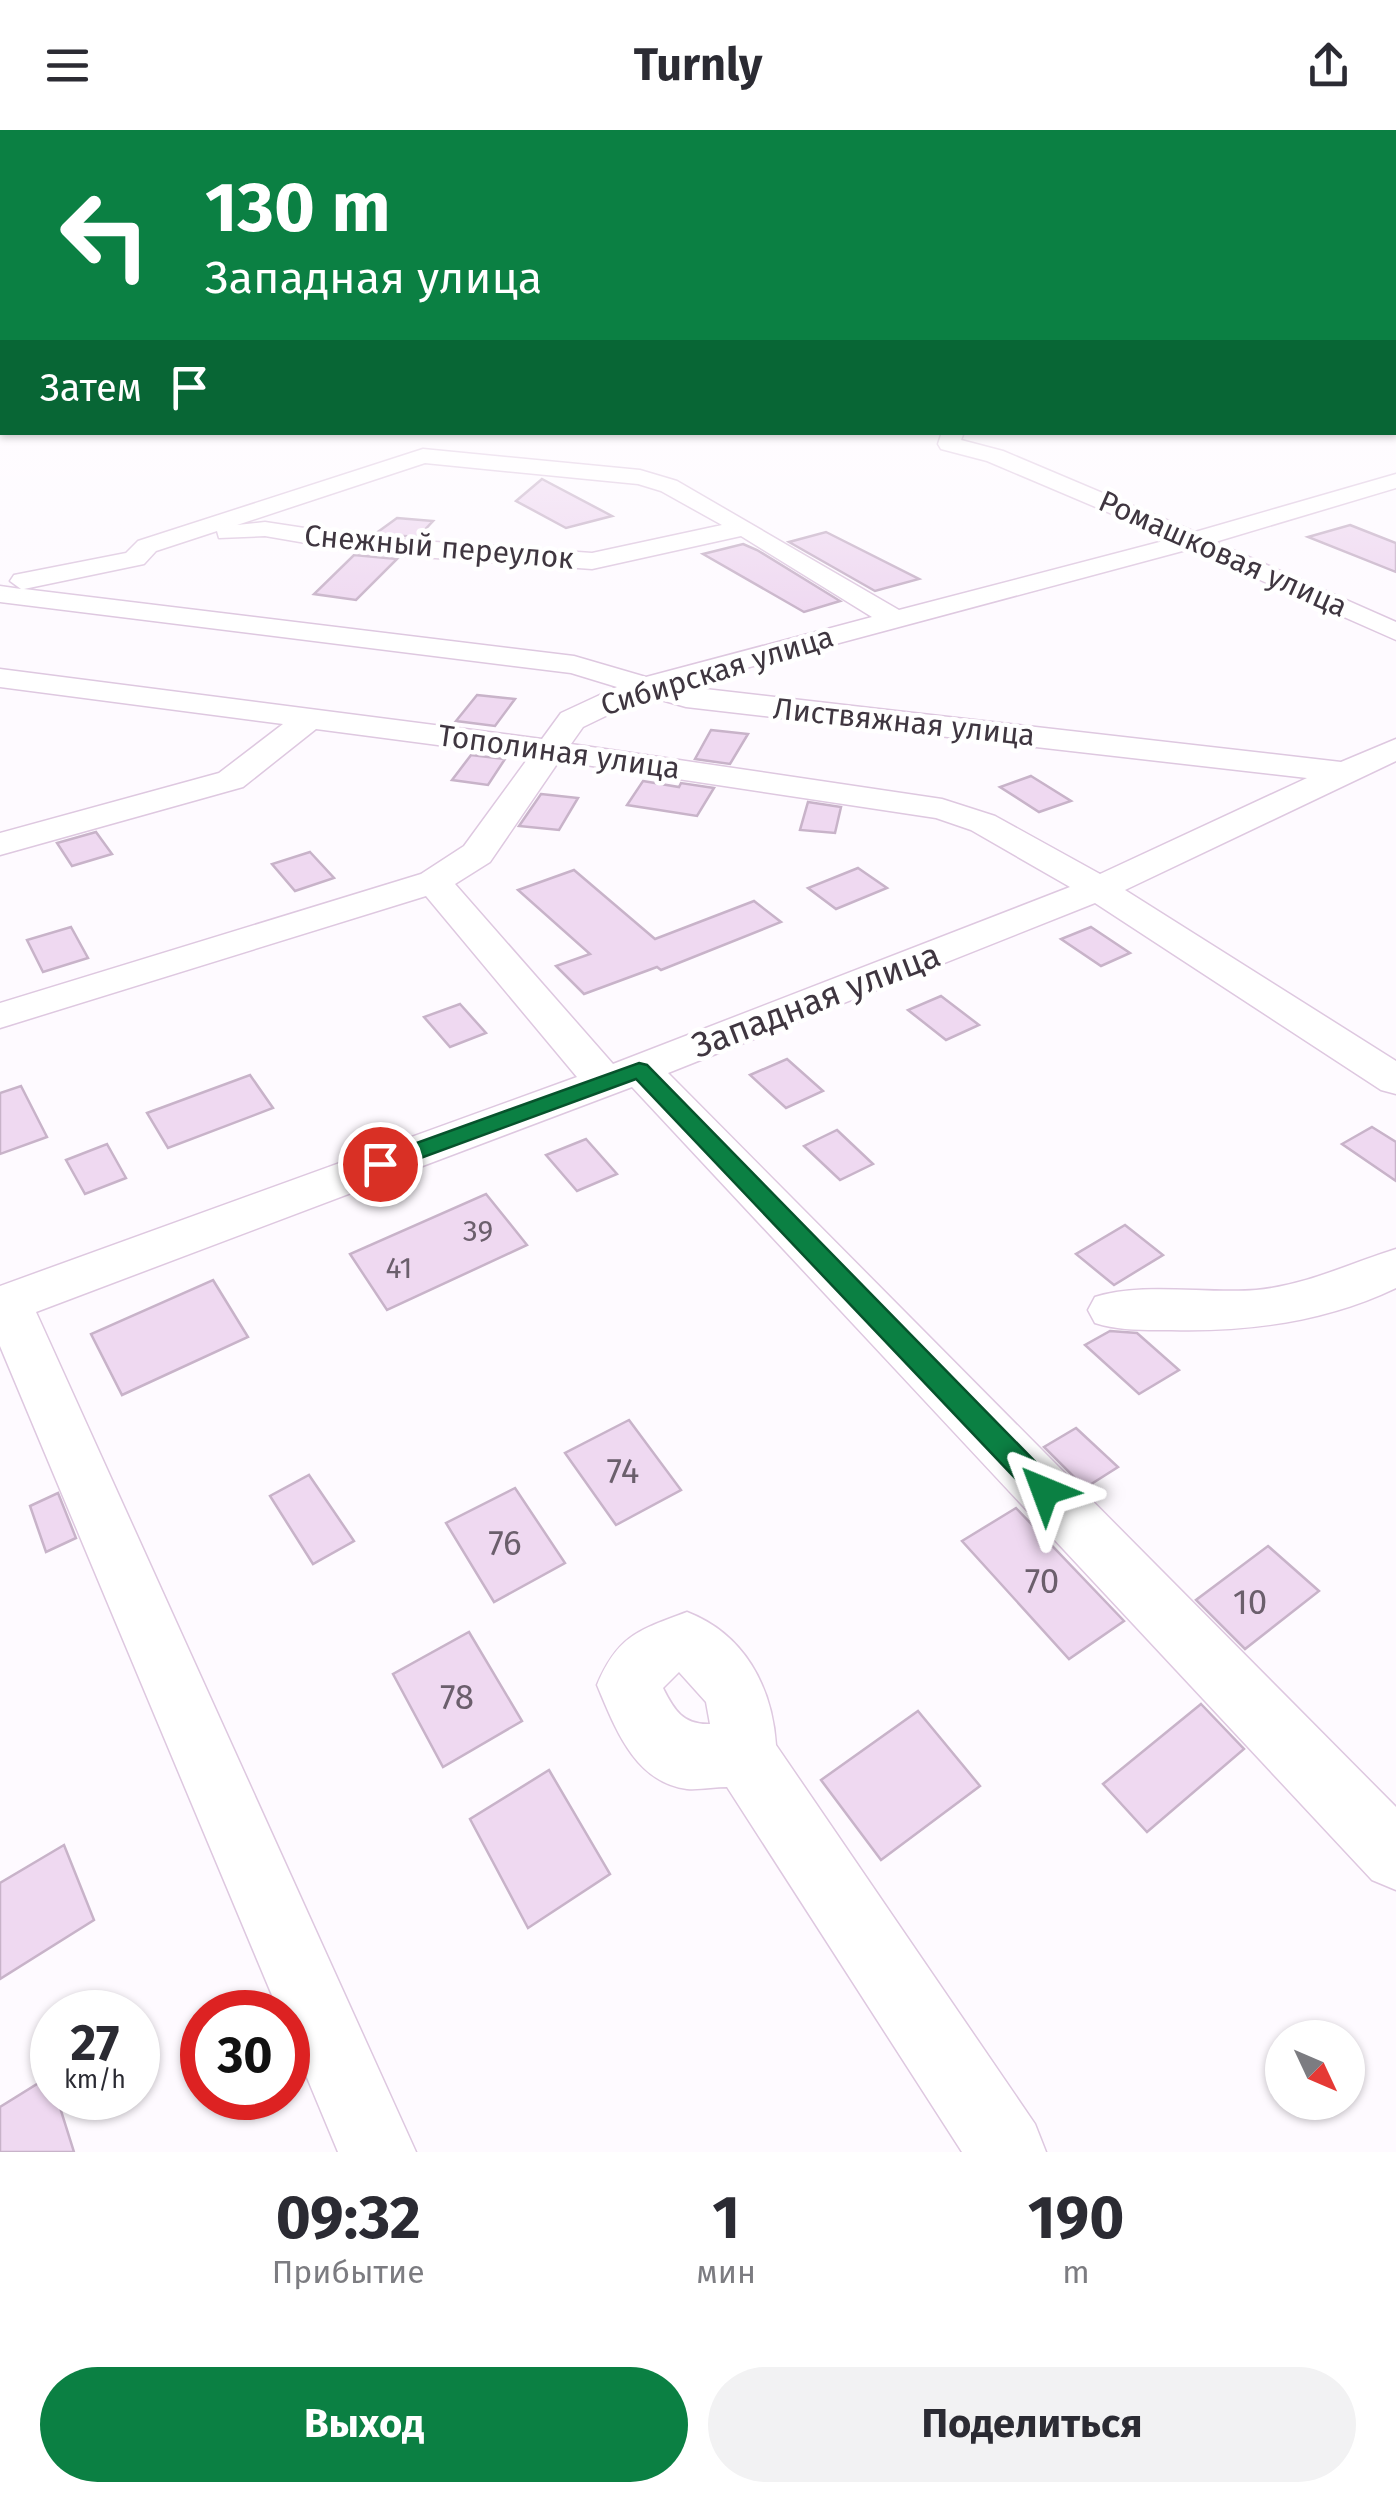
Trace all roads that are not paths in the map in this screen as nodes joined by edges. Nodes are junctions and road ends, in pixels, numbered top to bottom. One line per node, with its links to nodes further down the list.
1 (942, 435): 4 (street, Ромашковая улица)
2 (1396, 481): 4 (street, Сибирская улица)
3 (745, 528): 5 (street, Снежный переулок); 5 (street); 10 (street)
4 (1192, 541): 9 (street, Ромашковая улица); 10 (street, Сибирская улица)
5 (135, 559): 6 (street)
6 (0, 584)
7 (0, 594): 13 (street, Листвяжная улица)
8 (1396, 606): 9 (street)
9 (1365, 616): 11 (street, Ромашковая улица)
10 (894, 619): 13 (street, Сибирская улица)
11 (1396, 632)
12 (0, 678): 14 (street, Тополиная улица)
13 (642, 687): 16 (street, Сибирская улица); 17 (street, Листвяжная улица)
14 (309, 719): 16 (street, Тополиная улица); 19 (street)
15 (1396, 749): 17 (street, Западная улица)
16 (550, 750): 20 (street, Сибирская улица); 21 (street, Тополиная улица)
17 (1349, 773): 18 (street, Листвяжная улица); 21 (street, Западная улица)
18 (1396, 778)
19 (0, 844)
20 (434, 882): 22 (street, Сибирская улица); 23 (street)
21 (1098, 890): 23 (street, Западная улица); 24 (street, Тополиная улица)
22 (0, 1016)
23 (622, 1075): 26 (street, Западная улица); 29 (street)
24 (1396, 1080)
25 (1396, 1267): 27 (street)
26 (4, 1305): 30 (street)
27 (1113, 1310)
28 (744, 1754): 31 (street)
29 (1396, 1856)
30 (377, 2152)
31 (1007, 2152)

